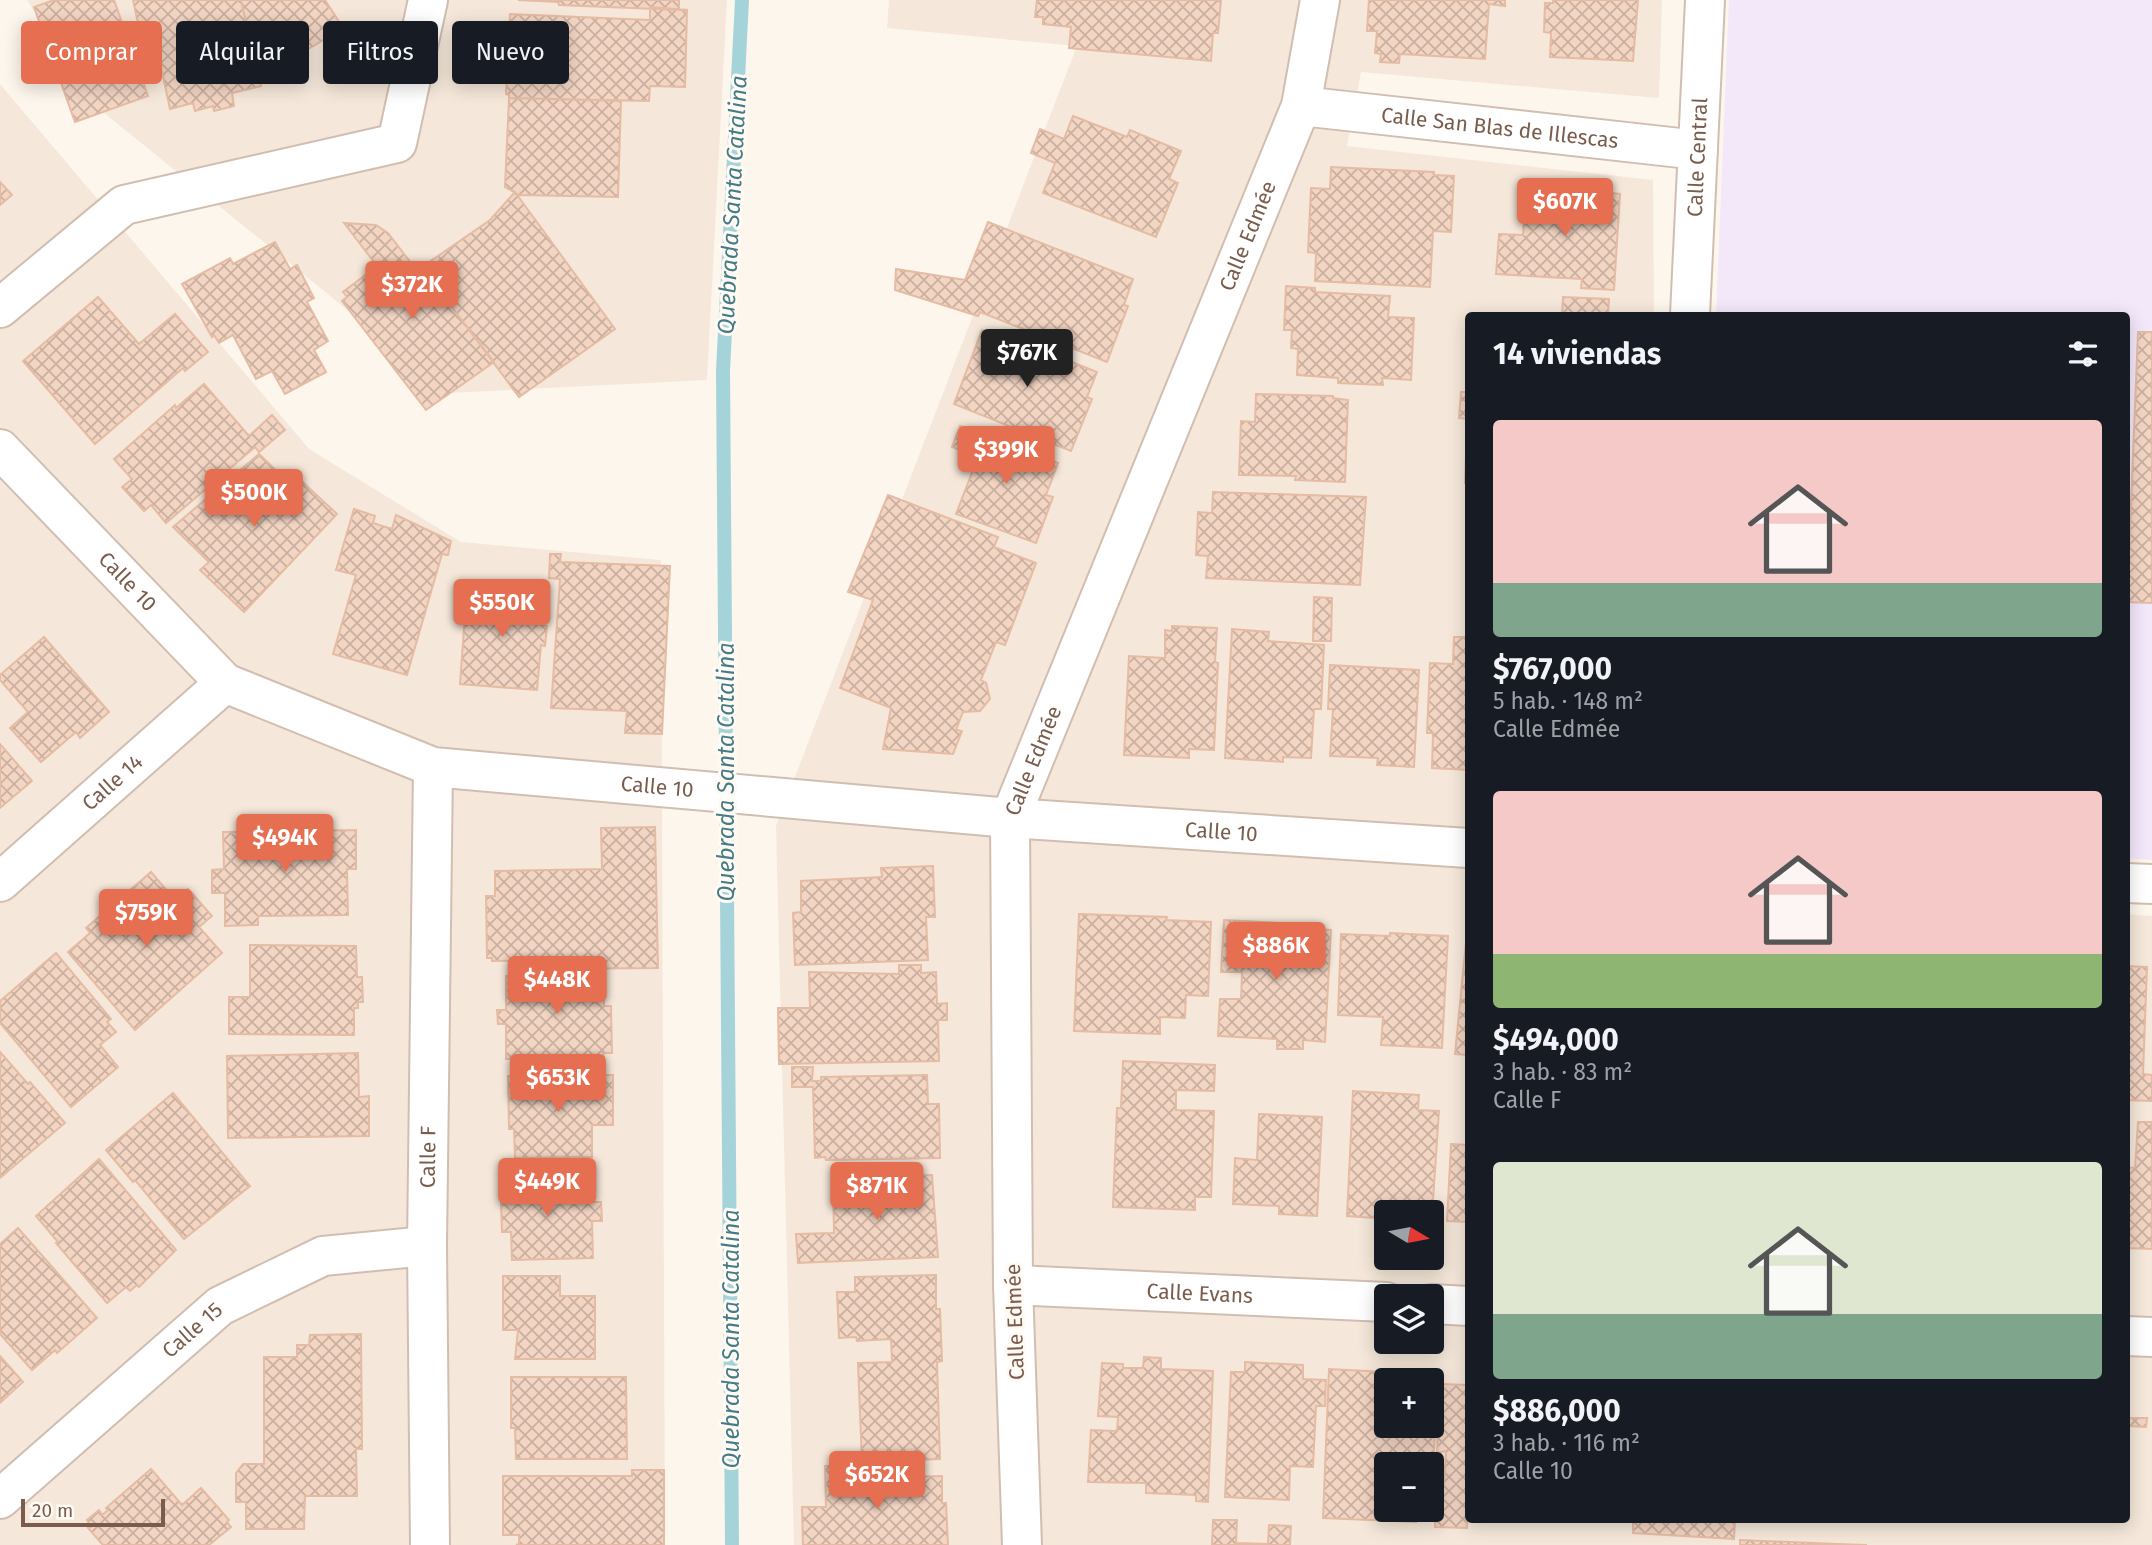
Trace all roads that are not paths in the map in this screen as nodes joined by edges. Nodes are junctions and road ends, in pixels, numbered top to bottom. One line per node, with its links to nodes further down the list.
1 (428, 0): 6 (street)
2 (1320, 0): 4 (street, Calle Edmée)
3 (1705, 0): 5 (street, Calle Central)
4 (1301, 107): 5 (street, Calle San Blas de Illescas); 11 (street, Calle Edmée)
5 (1698, 150): 7 (street, Calle Central)
6 (0, 307)
7 (1690, 312)
8 (0, 449): 9 (street, Calle 10)
9 (225, 683): 10 (street, Calle 10); 13 (street, Calle 14)
10 (433, 767): 11 (street, Calle 10); 16 (street, Calle F)
11 (1010, 818): 12 (street, Calle 10); 17 (street, Calle Edmée)
12 (1465, 848)
13 (0, 882)
14 (2130, 883): 15 (street)
15 (2152, 884)
16 (427, 1247): 23 (street, Calle 15); 24 (street, Calle F)
17 (1013, 1285): 18 (street, Calle Evans); 25 (street, Calle Edmée)
18 (1374, 1301)
19 (1444, 1305): 20 (street)
20 (1465, 1306)
21 (2130, 1336): 22 (street)
22 (2152, 1337)
23 (0, 1499)
24 (430, 1545)
25 (1022, 1545)

